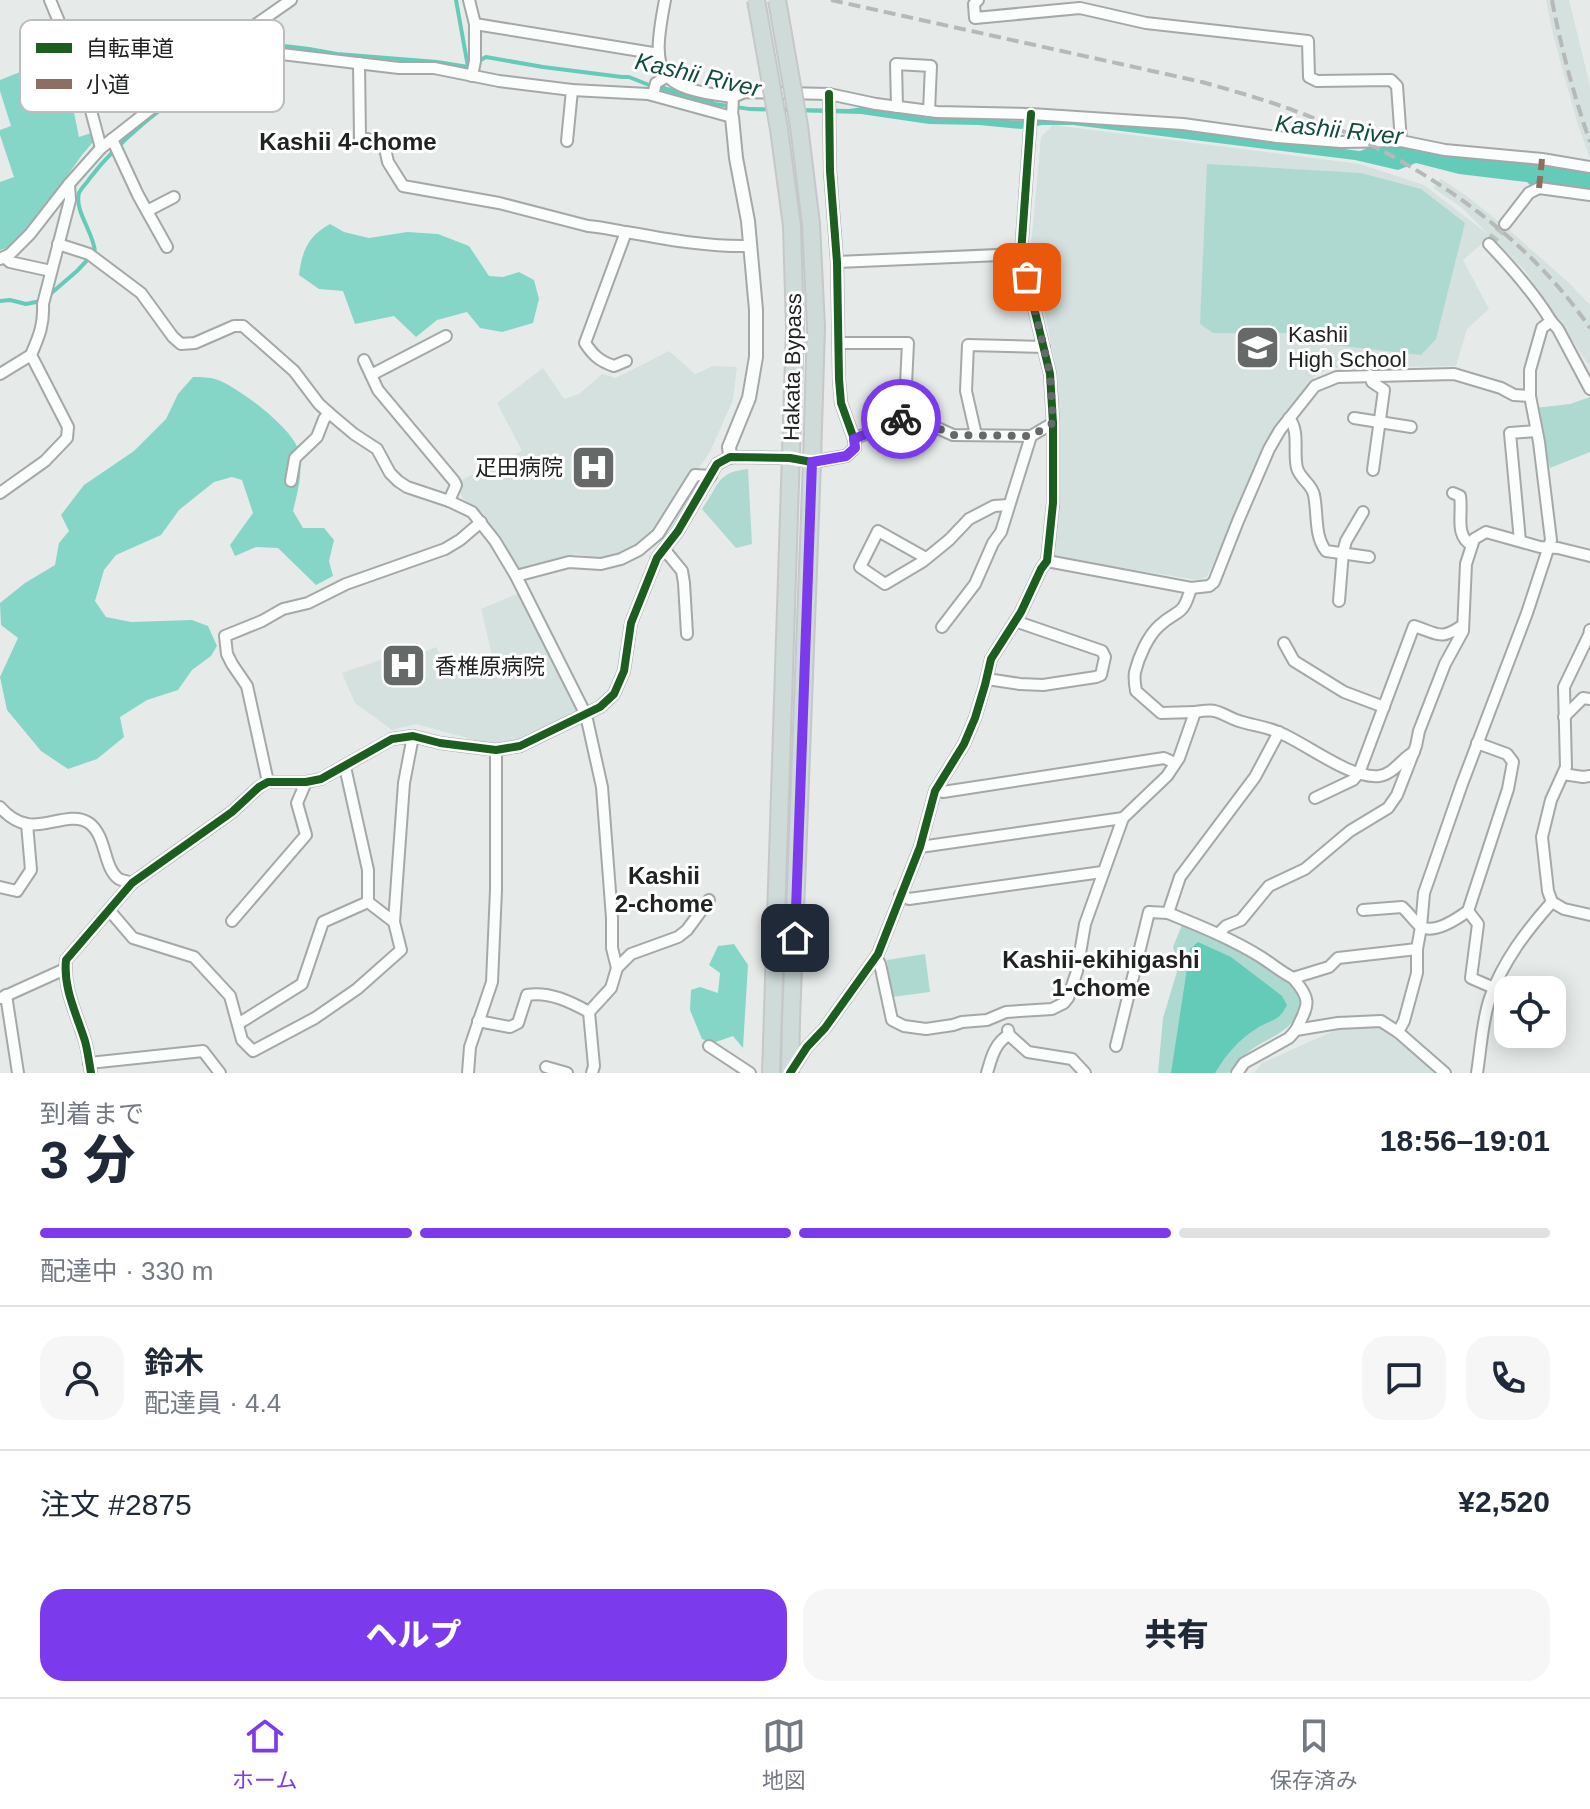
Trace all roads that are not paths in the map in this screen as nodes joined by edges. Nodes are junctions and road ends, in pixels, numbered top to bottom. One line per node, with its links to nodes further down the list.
1 (50, 0): 8 (street)
2 (291, 0): 9 (street)
3 (469, 0): 10 (street)
4 (665, 0): 12 (street)
5 (756, 0): 69 (highway, Hakata Bypass, bridge)
6 (777, 0): 70 (highway, Hakata Bypass, bridge)
7 (978, 0): 28 (street)
8 (58, 20)
9 (262, 20)
10 (475, 24): 12 (street); 14 (street)
11 (284, 54): 13 (street)
12 (659, 54): 15 (street)
13 (359, 63): 14 (street); 36 (street)
14 (472, 76): 16 (street)
15 (666, 77): 18 (street); 19 (street)
16 (572, 90): 18 (street); 27 (street)
17 (829, 94): 19 (street); 20 (street); 43 (street)
18 (653, 95): 25 (street)
19 (733, 97): 25 (street)
20 (897, 107): 21 (street); 21 (street)
21 (929, 111): 24 (street)
22 (91, 112): 29 (street)
23 (146, 112): 26 (street)
24 (1031, 114): 28 (street); 41 (street)
25 (732, 117): 39 (street)
26 (112, 139): 29 (street); 34 (street)
27 (567, 141)
28 (1401, 141): 30 (street)
29 (101, 148): 31 (street)
30 (1590, 167)
31 (69, 184): 37 (street); 42 (street)
32 (1590, 195): 35 (street)
33 (174, 197): 34 (street)
34 (147, 211): 40 (street)
35 (1505, 224)
36 (626, 232): 39 (street); 51 (street)
37 (58, 244): 44 (street); 58 (street)
38 (1489, 244): 45 (street)
39 (750, 246): 68 (street)
40 (167, 247)
41 (1021, 254): 43 (street); 48 (street)
42 (2, 258): 44 (street)
43 (837, 262): 47 (street)
44 (51, 271): 49 (street)
45 (1551, 321): 56 (street); 57 (street)
46 (446, 336): 53 (street)
47 (839, 343): 55 (street); 67 (street)
48 (1044, 347): 62 (street); 65 (street)
49 (31, 355): 52 (street); 74 (street)
50 (364, 360): 53 (street)
51 (626, 361)
52 (0, 374)
53 (371, 375): 76 (street)
54 (1370, 375): 57 (street); 59 (street); 61 (street)
55 (906, 384)
56 (1590, 389)
57 (1530, 396): 64 (street)
58 (329, 413): 73 (street); 76 (street)
59 (1289, 418): 84 (street); 90 (street)
60 (1354, 418): 61 (street)
61 (1381, 422): 63 (street); 71 (street)
62 (1053, 423): 66 (street); 88 (street)
63 (1411, 427)
64 (1536, 431): 80 (street); 82 (street)
65 (976, 435): 66 (street); 67 (street)
66 (1031, 436): 77 (street)
67 (854, 439): 70 (street)
68 (730, 457): 69 (street); 72 (street)
69 (790, 458): 70 (street); 161 (highway, Hakata Bypass)
70 (812, 462): 162 (highway, Hakata Bypass, bridge)
71 (1373, 470)
72 (711, 476): 83 (street); 89 (street)
73 (291, 481)
74 (0, 493)
75 (1453, 493): 81 (street)
76 (449, 501): 79 (street)
77 (1009, 505): 87 (street); 94 (street)
78 (1363, 512): 84 (street)
79 (481, 522): 89 (street); 114 (street)
80 (1520, 541): 81 (street); 82 (street)
81 (1472, 545): 93 (street)
82 (1548, 548): 85 (street); 106 (street)
83 (664, 549): 96 (street); 102 (street)
84 (1343, 552): 86 (street); 91 (street)
85 (1590, 556)
86 (1369, 557)
87 (926, 558): 87 (street)
88 (1047, 561): 90 (street); 92 (street)
89 (516, 576): 102 (street)
90 (1191, 588): 101 (street)
91 (1339, 601)
92 (1015, 621): 98 (street); 98 (street)
93 (1463, 625): 100 (street); 108 (street)
94 (942, 627)
95 (1590, 630): 103 (street)
96 (687, 634)
97 (1284, 643): 100 (street)
98 (987, 679): 116 (street)
99 (1590, 699): 103 (street)
100 (1384, 707): 111 (street)
101 (1195, 712): 104 (street); 109 (street)
102 (586, 715): 107 (street); 140 (street)
103 (1564, 717): 112 (street)
104 (1279, 732): 111 (street); 132 (street)
105 (413, 736): 107 (street); 110 (street); 135 (street)
106 (1477, 743): 131 (street); 136 (street)
107 (496, 750): 147 (street)
108 (1414, 752): 111 (street); 137 (street)
109 (1175, 763): 116 (street); 119 (street)
110 (345, 767): 115 (street); 127 (street)
111 (1359, 773): 117 (street)
112 (1563, 774): 113 (street); 128 (street)
113 (1590, 776)
114 (268, 782): 115 (street); 123 (street)
115 (306, 782): 134 (street)
116 (936, 789): 121 (street)
117 (1315, 798)
118 (0, 807): 120 (street)
119 (1123, 818): 121 (street); 122 (street)
120 (27, 824): 123 (street); 124 (street)
121 (920, 847): 125 (street)
122 (1102, 872): 125 (street); 139 (street)
123 (132, 883): 129 (street)
124 (0, 887)
125 (900, 895): 139 (street)
126 (709, 900): 140 (street)
127 (368, 902): 135 (street); 148 (street)
128 (1552, 902): 133 (street); 142 (street)
129 (109, 910): 141 (street); 148 (street)
130 (1363, 910): 136 (street)
131 (1468, 911): 136 (street); 144 (street)
132 (1168, 913): 137 (street); 152 (street)
133 (1590, 915)
134 (232, 921)
135 (394, 922): 148 (street)
136 (1421, 927): 138 (street)
137 (1218, 934): 143 (street)
138 (1417, 949): 143 (street); 150 (street)
139 (876, 957): 162 (street)
140 (617, 968): 146 (street)
141 (65, 969): 145 (street); 154 (street)
142 (1499, 976)
143 (1293, 978): 149 (street)
144 (1494, 988): 167 (street)
145 (3, 997): 155 (street)
146 (589, 1012): 147 (street); 159 (street)
147 (478, 1021): 157 (street)
148 (238, 1024)
149 (1296, 1030): 150 (street); 165 (street)
150 (1398, 1032): 166 (street)
151 (709, 1046): 160 (street)
152 (1116, 1046)
153 (546, 1067): 158 (street)
154 (90, 1068): 156 (street)
155 (18, 1073)
156 (220, 1073)
157 (468, 1073)
158 (567, 1073)
159 (592, 1073)
160 (750, 1073)
161 (771, 1073)
162 (790, 1073)
163 (987, 1073): 164 (street)
164 (1085, 1073)
165 (1237, 1073)
166 (1445, 1073)
167 (1477, 1073)

